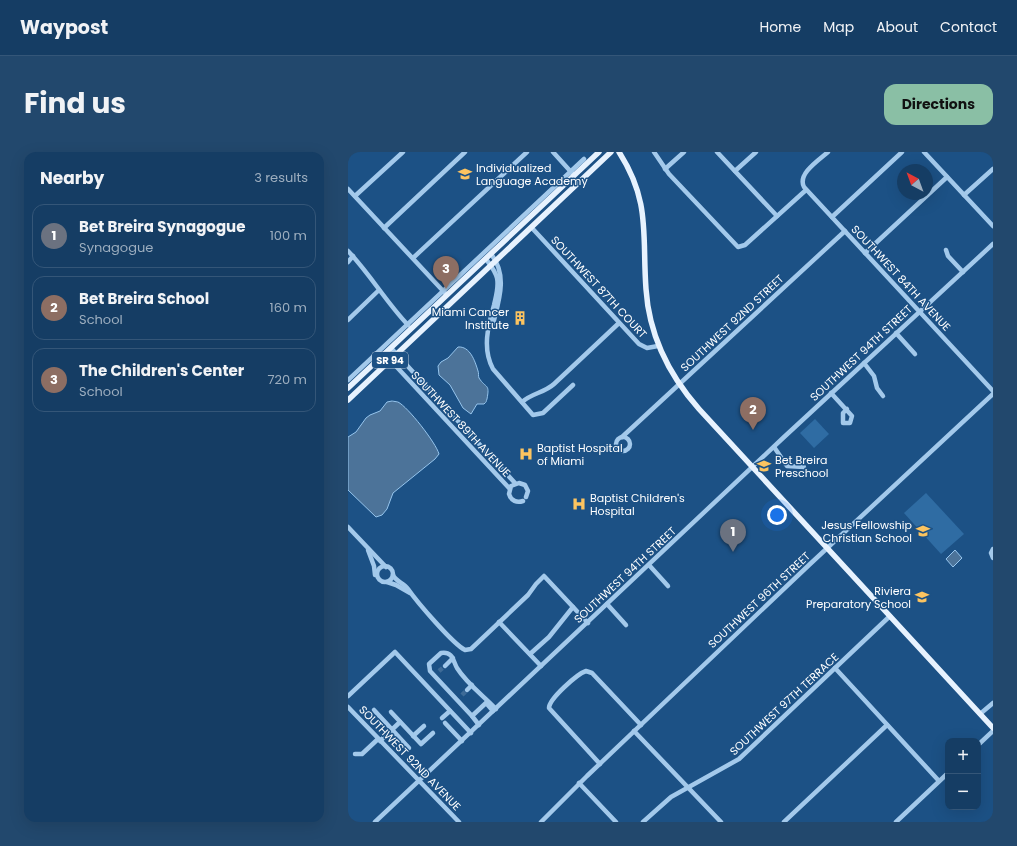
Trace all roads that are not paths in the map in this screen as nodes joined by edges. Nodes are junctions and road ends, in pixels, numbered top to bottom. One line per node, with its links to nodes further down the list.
1 (403, 152): 24 (street)
2 (465, 152): 28 (street)
3 (527, 152): 37 (street)
4 (554, 152): 19 (street)
5 (599, 152): 19 (main road, SR 94)
6 (611, 152): 29 (main road, SR 94)
7 (619, 152): 52 (main road)
8 (654, 152): 17 (street)
9 (684, 152): 17 (street)
10 (717, 152): 18 (street)
11 (756, 152): 18 (street)
12 (828, 152): 22 (street)
13 (902, 152): 26 (street)
14 (927, 153): 20 (street)
15 (584, 159): 19 (street)
16 (993, 169): 23 (street)
17 (665, 170): 25 (street)
18 (735, 171): 25 (street)
19 (572, 174): 35 (main road, SR 94); 44 (street)
20 (948, 177): 23 (street); 34 (street)
21 (348, 189): 24 (street)
22 (806, 190): 25 (street); 26 (street, SOUTHWEST 84TH AVENUE)
23 (964, 195): 27 (street)
24 (355, 196): 28 (street)
25 (777, 216)
26 (832, 217): 30 (street, SOUTHWEST 84TH AVENUE)
27 (993, 226)
28 (384, 228): 37 (street)
29 (532, 228): 39 (main road, SR 94); 48 (street, SOUTHWEST 87TH COURT)
30 (845, 231): 34 (street, SOUTHWEST 84TH AVENUE); 61 (street, SOUTHWEST 92ND STREET)
31 (993, 244): 42 (street, SOUTHWEST 94TH STREET)
32 (946, 250): 42 (street)
33 (348, 251): 36 (street)
34 (866, 253): 46 (street, SOUTHWEST 84TH AVENUE)
35 (491, 254): 38 (main road, SR 94); 39 (street)
36 (353, 256): 40 (street); 43 (street)
37 (413, 258): 44 (street)
38 (486, 259): 41 (street); 44 (main road, SR 94)
39 (496, 261): 41 (main road, SR 94); 50 (street)
40 (348, 262)
41 (491, 266): 45 (main road, SR 94); 50 (street)
42 (963, 272): 46 (street, SOUTHWEST 94TH STREET)
43 (379, 290): 47 (street); 49 (street)
44 (445, 293): 45 (main road); 49 (main road, SR 94)
45 (453, 301): 55 (main road, SR 94)
46 (919, 311): 51 (street, SOUTHWEST 94TH STREET); 63 (street, SOUTHWEST 84TH AVENUE)
47 (348, 320)
48 (619, 323): 52 (street, SOUTHWEST 87TH COURT); 68 (street)
49 (409, 326): 53 (main road, SR 94); 59 (street)
50 (490, 326): 68 (street)
51 (896, 333): 56 (street); 58 (street, SOUTHWEST 94TH STREET)
52 (658, 346): 61 (main road)
53 (391, 348): 54 (main road, SR 94); 55 (street, SOUTHWEST 89TH AVENUE)
54 (386, 353): 57 (street, SOUTHWEST 89TH AVENUE); 62 (main road, SR 94)
55 (396, 354): 57 (main road, SR 94); 76 (street, SOUTHWEST 89TH AVENUE)
56 (915, 354)
57 (391, 359): 67 (main road, SR 94); 77 (street, SOUTHWEST 89TH AVENUE)
58 (864, 363): 64 (street, SOUTHWEST 94TH STREET); 66 (street)
59 (348, 380)
60 (574, 384): 68 (street)
61 (679, 385): 70 (street, SOUTHWEST 92ND STREET); 74 (main road)
62 (348, 388)
63 (993, 390)
64 (831, 394): 69 (street); 73 (street, SOUTHWEST 94TH STREET)
65 (993, 394): 79 (street, SOUTHWEST 96TH STREET)
66 (884, 396)
67 (348, 400)
68 (522, 402)
69 (847, 409)
70 (632, 429): 71 (street, SOUTHWEST 92ND STREET); 72 (street)
71 (622, 437): 72 (street); 72 (street)
72 (629, 439)
73 (774, 446): 74 (street, SOUTHWEST 94TH STREET); 75 (street)
74 (753, 467): 79 (main road); 82 (street, SOUTHWEST 94TH STREET)
75 (804, 468)
76 (515, 483): 77 (street); 77 (street)
77 (509, 488)
78 (348, 527): 80 (street)
79 (827, 548): 91 (main road); 120 (street, SOUTHWEST 96TH STREET)
80 (368, 549): 81 (street); 84 (street)
81 (376, 558): 83 (street); 84 (street)
82 (649, 564): 87 (street); 89 (street, SOUTHWEST 94TH STREET)
83 (386, 567): 84 (street); 85 (street)
84 (376, 573): 86 (street)
85 (393, 575): 86 (street); 88 (street)
86 (386, 582): 88 (street)
87 (668, 586)
88 (410, 593): 92 (street)
89 (607, 604): 93 (street, SOUTHWEST 94TH STREET); 94 (street)
90 (573, 607): 92 (street); 93 (street); 95 (street)
91 (890, 616): 99 (street, SOUTHWEST 97TH TERRACE); 114 (main road)
92 (499, 622): 95 (street)
93 (588, 623): 98 (street, SOUTHWEST 94TH STREET)
94 (626, 625)
95 (530, 654): 98 (street)
96 (453, 658): 97 (street); 101 (street); 102 (street)
97 (445, 666)
98 (541, 666): 111 (street, SOUTHWEST 94TH STREET)
99 (835, 668): 121 (street); 140 (street, SOUTHWEST 97TH TERRACE)
100 (439, 671): 101 (street)
101 (434, 676): 106 (street)
102 (472, 685): 103 (street); 107 (street)
103 (467, 690)
104 (462, 695): 106 (street)
105 (348, 696): 112 (street)
106 (457, 700): 115 (street)
107 (488, 702): 111 (street); 115 (street)
108 (993, 703): 114 (street)
109 (348, 708): 130 (street, SOUTHWEST 92ND AVENUE)
110 (374, 710): 124 (street)
111 (495, 710): 119 (street, SOUTHWEST 94TH STREET)
112 (450, 711): 116 (street); 128 (street)
113 (391, 712): 117 (street)
114 (980, 714): 123 (main road)
115 (472, 716): 119 (street)
116 (442, 718)
117 (400, 722): 124 (street); 129 (street)
118 (446, 723): 131 (street)
119 (480, 724): 128 (street, SOUTHWEST 94TH STREET)
120 (641, 724): 125 (street, SOUTHWEST 96TH STREET); 135 (street)
121 (887, 725): 138 (street); 147 (street)
122 (424, 726): 129 (street)
123 (993, 728)
124 (392, 729): 130 (street); 133 (street)
125 (634, 731): 135 (street, SOUTHWEST 96TH STREET); 140 (street)
126 (993, 731): 132 (street)
127 (433, 733): 129 (street)
128 (471, 733): 131 (street, SOUTHWEST 94TH STREET)
129 (413, 736)
130 (379, 740): 134 (street); 137 (street, SOUTHWEST 92ND AVENUE)
131 (462, 741): 137 (street, SOUTHWEST 94TH STREET)
132 (981, 742)
133 (410, 748)
134 (355, 754)
135 (600, 764): 139 (street, SOUTHWEST 96TH STREET)
136 (947, 774): 138 (street)
137 (419, 781): 141 (street, SOUTHWEST 94TH STREET); 142 (street, SOUTHWEST 92ND AVENUE)
138 (939, 781): 148 (street)
139 (579, 783): 143 (street, SOUTHWEST 96TH STREET); 144 (street)
140 (689, 788): 145 (street, SOUTHWEST 97TH TERRACE); 146 (street)
141 (375, 822)
142 (459, 822)
143 (541, 822)
144 (616, 822)
145 (643, 822)
146 (721, 822)
147 (784, 822)
148 (896, 822)

